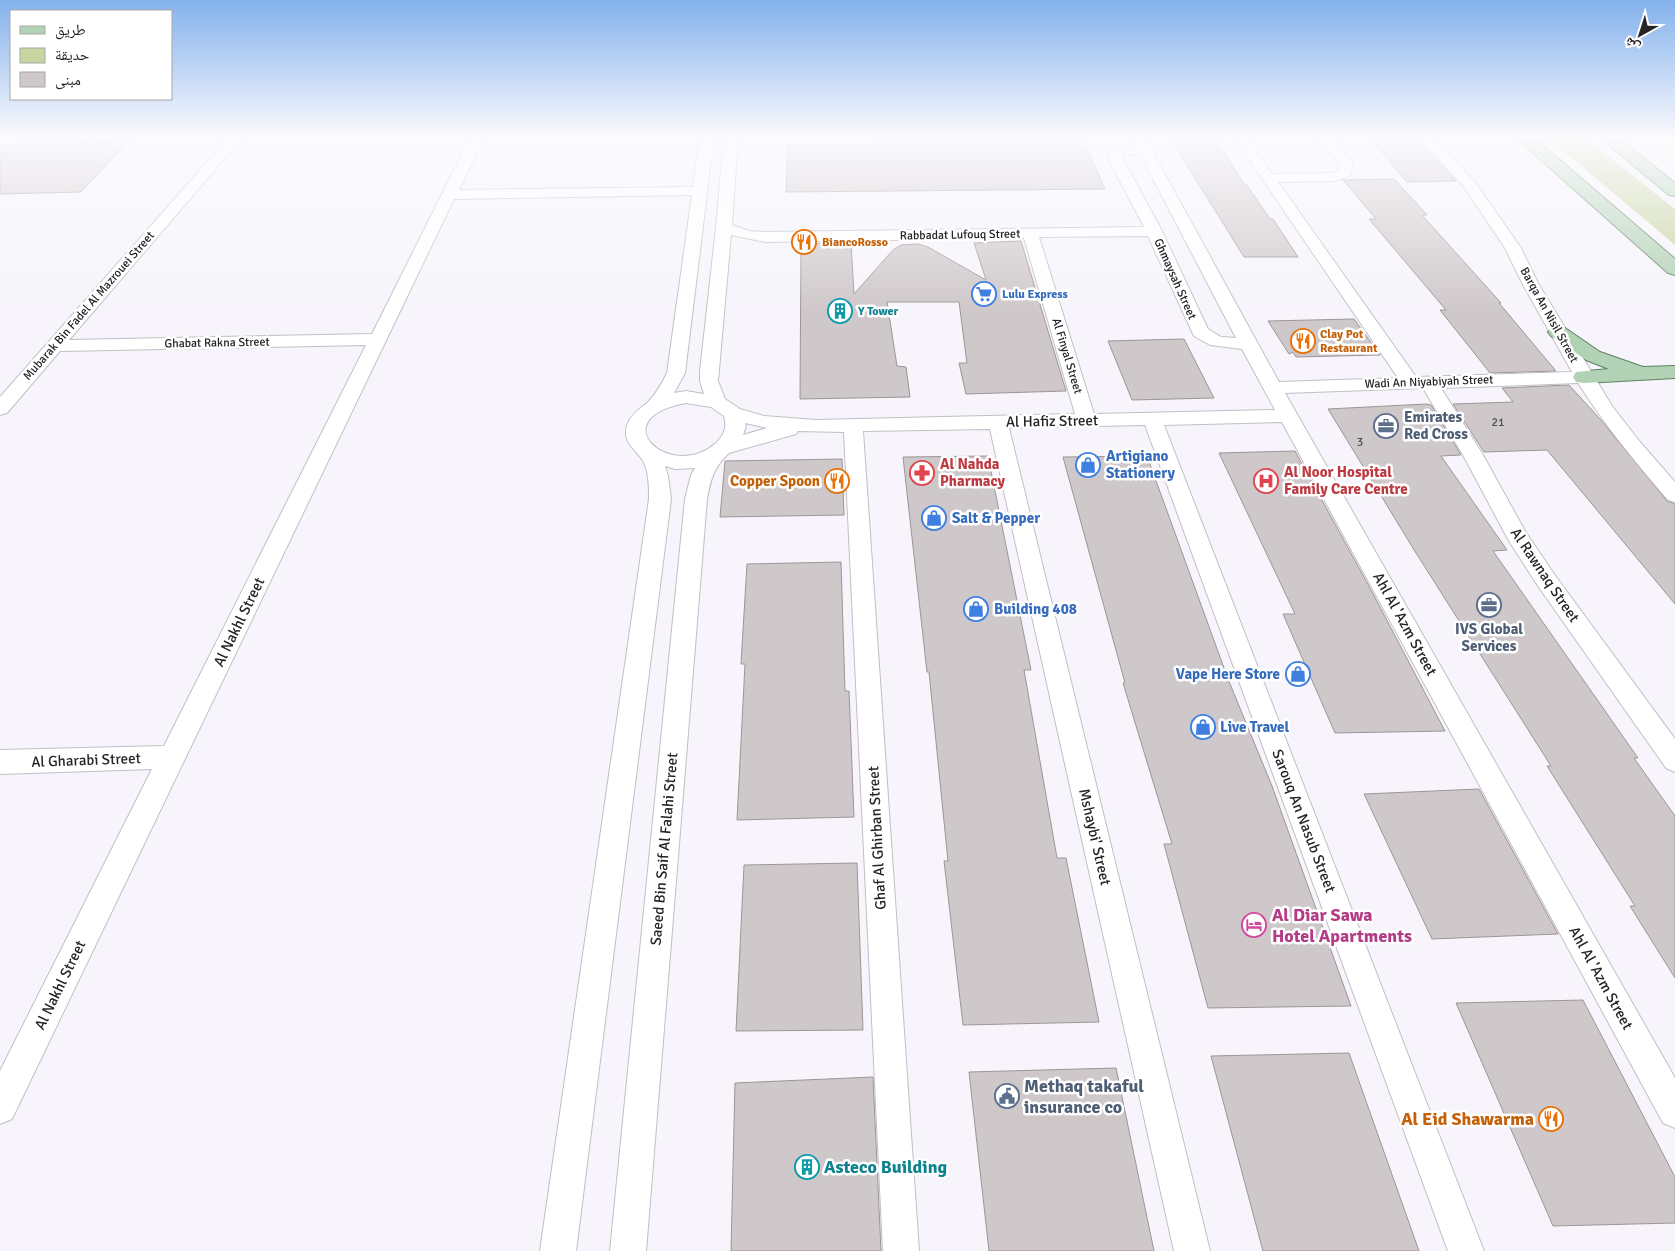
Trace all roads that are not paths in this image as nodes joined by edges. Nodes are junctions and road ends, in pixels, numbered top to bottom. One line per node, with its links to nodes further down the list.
1 (187, 194): 22 (street, Mubarak Bin Fadel Al Mazrouei Street)
2 (488, 194): 10 (street)
3 (700, 194): 29 (street)
4 (727, 194): 11 (street)
5 (1134, 194): 12 (street, Ghmaysah Street)
6 (1168, 194): 21 (street, Ahl Al 'Azm Street)
7 (1280, 194): 26 (street, Al Rawnaq Street)
8 (1476, 194): 19 (street, Barqa An Nisil Street)
9 (1589, 194): 16 (main road)
10 (449, 195): 20 (street, Al Nakhl Street)
11 (724, 228): 14 (street, Rabbadat Lufouq Street); 15 (street)
12 (1154, 231): 13 (street, Rabbadat Lufouq Street); 21 (street, Ghmaysah Street)
13 (1030, 234): 14 (street, Rabbadat Lufouq Street); 34 (street, Al Finyal Street)
14 (765, 237): 15 (street, Rabbadat Lufouq Street)
15 (721, 250): 28 (street)
16 (1654, 251): 17 (main road); 18 (main road)
17 (1675, 269)
18 (1675, 282)
19 (1558, 332): 24 (main road); 25 (street, Barqa An Nisil Street)
20 (378, 340): 22 (street, Ghabat Rakna Street); 41 (street, Al Nakhl Street)
21 (1248, 344): 27 (street, Ahl Al 'Azm Street)
22 (55, 346): 30 (street, Mubarak Bin Fadel Al Mazrouei Street)
23 (1675, 372): 24 (main road)
24 (1641, 374): 25 (main road)
25 (1584, 377): 26 (street, Wadi An Niyabiyah Street); 40 (street, Barqa An Nisil Street)
26 (1419, 382): 27 (street, Wadi An Niyabiyah Street); 42 (street, Al Rawnaq Street)
27 (1274, 388): 32 (street, Ahl Al 'Azm Street)
28 (716, 401): 29 (street); 31 (street)
29 (655, 405): 39 (street)
30 (0, 409)
31 (732, 413): 36 (street, Al Hafiz Street); 38 (street)
32 (1289, 416): 33 (street, Al Hafiz Street); 45 (street, Ahl Al 'Azm Street)
33 (1152, 419): 34 (street, Al Hafiz Street); 50 (street, Sarouq An Nasub Street)
34 (1087, 421): 35 (street, Al Hafiz Street)
35 (998, 423): 37 (street, Al Hafiz Street); 49 (street, Mshaybi' Street)
36 (816, 426): 37 (street, Al Hafiz Street); 38 (street, Al Hafiz Street)
37 (853, 426): 48 (street, Ghaf Al Ghirban Street)
38 (721, 450): 39 (street); 47 (street, Saeed Bin Saif Al Falahi Street)
39 (650, 454): 46 (street)
40 (1675, 495)
41 (173, 757): 43 (street, Al Gharabi Street); 44 (street, Al Nakhl Street)
42 (1675, 760)
43 (0, 762)
44 (0, 1107)
45 (1675, 1111)
46 (558, 1251)
47 (628, 1251)
48 (901, 1251)
49 (1192, 1251)
50 (1466, 1251)

